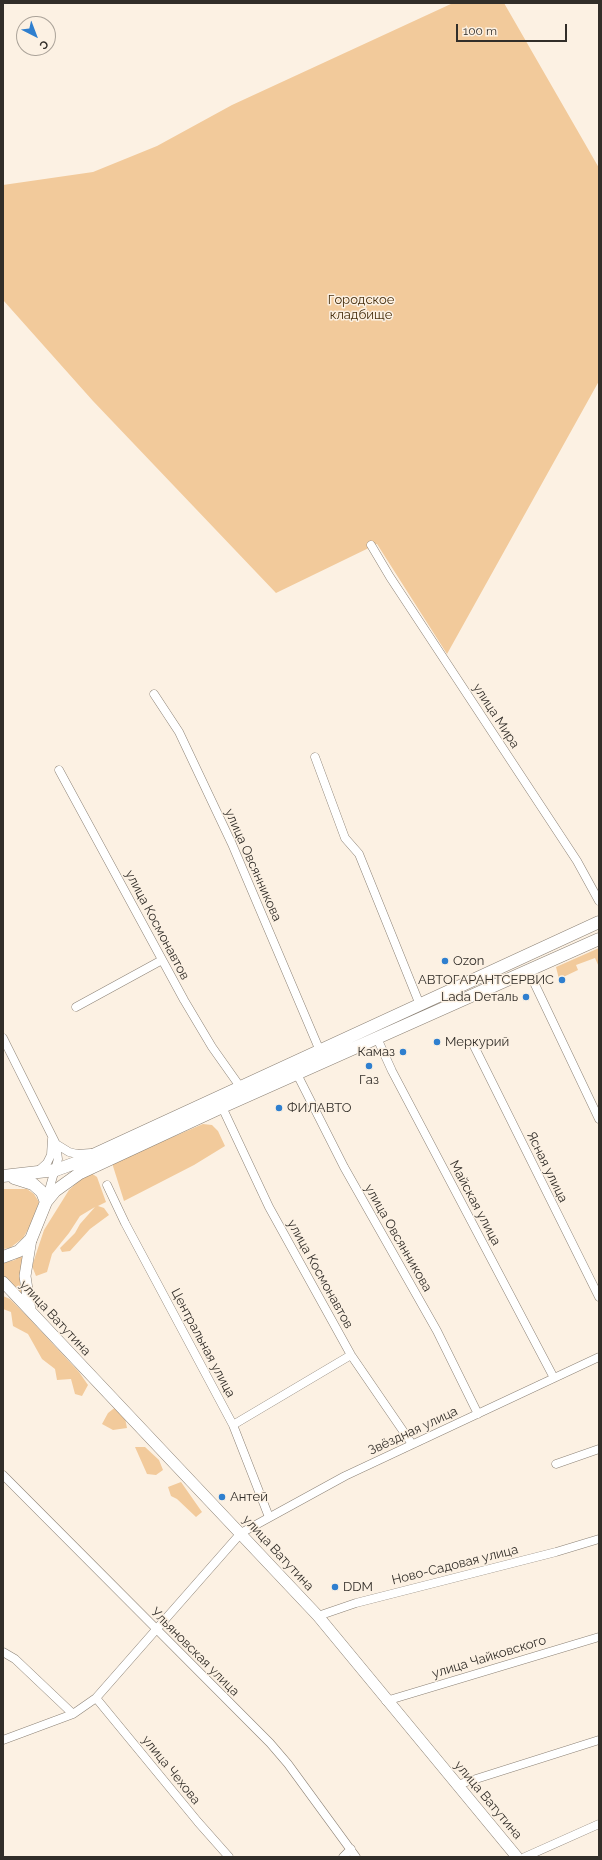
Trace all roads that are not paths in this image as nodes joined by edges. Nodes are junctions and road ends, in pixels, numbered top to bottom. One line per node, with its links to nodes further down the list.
1 (371, 545): 5 (street, улица Мира)
2 (154, 694): 15 (street, улица Овсянникова)
3 (315, 757): 10 (street)
4 (59, 770): 8 (street, улица Космонавтов)
5 (599, 901)
6 (599, 922): 10 (main road)
7 (599, 939): 9 (main road)
8 (162, 960): 11 (street); 17 (street, улица Космонавтов)
9 (529, 972): 13 (main road); 19 (street)
10 (420, 1005): 15 (main road)
11 (76, 1008)
12 (3, 1038): 20 (street)
13 (377, 1038): 16 (main road); 35 (street, Майская улица)
14 (474, 1046): 31 (street, Ясная улица)
15 (320, 1051): 17 (main road)
16 (297, 1074): 18 (main road); 36 (street, улица Овсянникова)
17 (241, 1088): 22 (main road)
18 (222, 1107): 27 (main road); 33 (street, улица Космонавтов)
19 (599, 1119)
20 (52, 1134): 21 (street); 24 (street)
21 (56, 1144): 22 (street); 23 (street)
22 (98, 1152): 23 (main road)
23 (56, 1170): 24 (main road); 27 (street)
24 (36, 1173): 25 (main road)
25 (7, 1177): 27 (main road)
26 (107, 1185): 37 (street, Центральная улица)
27 (46, 1202): 28 (main road)
28 (31, 1239): 29 (main road); 32 (main road)
29 (3, 1257)
30 (3, 1282): 32 (main road, улица Ватутина)
31 (599, 1298)
32 (31, 1313): 43 (main road, улица Ватутина)
33 (351, 1355): 37 (street); 38 (street, улица Космонавтов)
34 (599, 1356): 35 (street, Звёздная улица)
35 (554, 1378): 36 (street, Звёздная улица)
36 (478, 1414): 38 (street, Звёздная улица)
37 (234, 1425): 42 (street, Центральная улица)
38 (412, 1444): 42 (street, Звёздная улица)
39 (599, 1449): 40 (street)
40 (556, 1464)
41 (3, 1475): 46 (street, Ульяновская улица)
42 (269, 1517): 43 (street, Звёздная улица)
43 (241, 1533): 45 (main road, улица Ватутина); 46 (street, Звёздная улица)
44 (599, 1539): 45 (street, Ново-Садовая улица)
45 (318, 1616): 50 (main road, улица Ватутина)
46 (156, 1631): 49 (street, Звёздная улица); 56 (street, Ульяновская улица)
47 (599, 1636): 50 (street, улица Чайковского)
48 (3, 1652): 51 (street)
49 (96, 1698): 51 (street, Звёздная улица); 57 (street, улица Чехова)
50 (386, 1700): 54 (main road, улица Ватутина)
51 (73, 1714): 52 (street, Звёздная улица)
52 (3, 1740)
53 (599, 1740): 54 (street)
54 (457, 1785): 60 (main road, улица Ватутина)
55 (599, 1824): 61 (street)
56 (351, 1849): 58 (street); 59 (street, Ульяновская улица)
57 (229, 1857)
58 (343, 1857)
59 (356, 1857)
60 (517, 1857)
61 (525, 1857)

